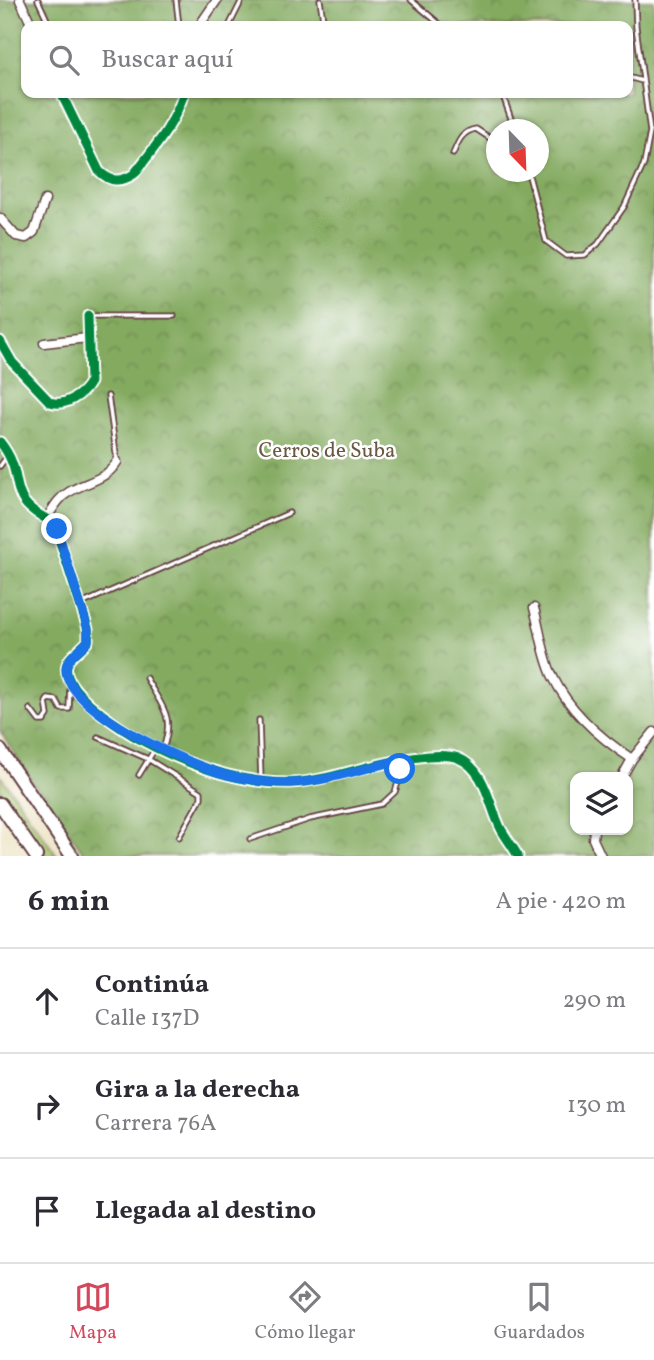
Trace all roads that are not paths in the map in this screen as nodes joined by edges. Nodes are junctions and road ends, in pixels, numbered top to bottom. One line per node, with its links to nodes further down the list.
1 (20, 0): 9 (street)
2 (37, 0): 10 (lane)
3 (176, 0): 11 (lane)
4 (217, 0): 12 (street)
5 (242, 0): 13 (lane)
6 (320, 0): 14 (lane)
7 (411, 0): 15 (lane)
8 (635, 0): 17 (lane)
9 (30, 21)
10 (48, 21)
11 (178, 21)
12 (202, 21)
13 (232, 21)
14 (323, 21)
15 (436, 21)
16 (633, 78): 17 (lane)
17 (642, 81): 24 (lane)
18 (63, 98): 19 (street)
19 (182, 98)
20 (504, 98): 21 (lane)
21 (512, 119)
22 (486, 136): 23 (lane)
23 (453, 155)
24 (531, 182)
25 (45, 200): 26 (street)
26 (0, 218)
27 (88, 316): 28 (lane); 29 (street)
28 (174, 316)
29 (87, 338): 30 (street); 31 (street)
30 (0, 341)
31 (44, 343)
32 (108, 396): 35 (lane)
33 (0, 442): 34 (street)
34 (9, 453): 36 (lane); 38 (street)
35 (117, 462): 38 (street)
36 (0, 466)
37 (289, 513): 39 (lane)
38 (46, 519): 39 (street)
39 (79, 605): 42 (street)
40 (534, 608): 51 (street)
41 (146, 678): 47 (lane)
42 (69, 680): 43 (lane); 47 (street)
43 (30, 709)
44 (259, 720): 55 (lane)
45 (654, 732): 51 (street)
46 (98, 737): 50 (lane)
47 (159, 748): 50 (lane); 55 (street)
48 (0, 750): 62 (main road)
49 (0, 759): 62 (lane)
50 (148, 759): 54 (lane); 59 (lane)
51 (632, 759): 53 (street)
52 (400, 760): 55 (street); 60 (lane); 63 (street)
53 (625, 772)
54 (139, 775)
55 (261, 780)
56 (0, 795): 61 (lane)
57 (0, 804): 61 (main road)
58 (593, 835): 64 (street)
59 (179, 837)
60 (250, 839)
61 (39, 856)
62 (69, 856)
63 (518, 856)
64 (601, 856)

